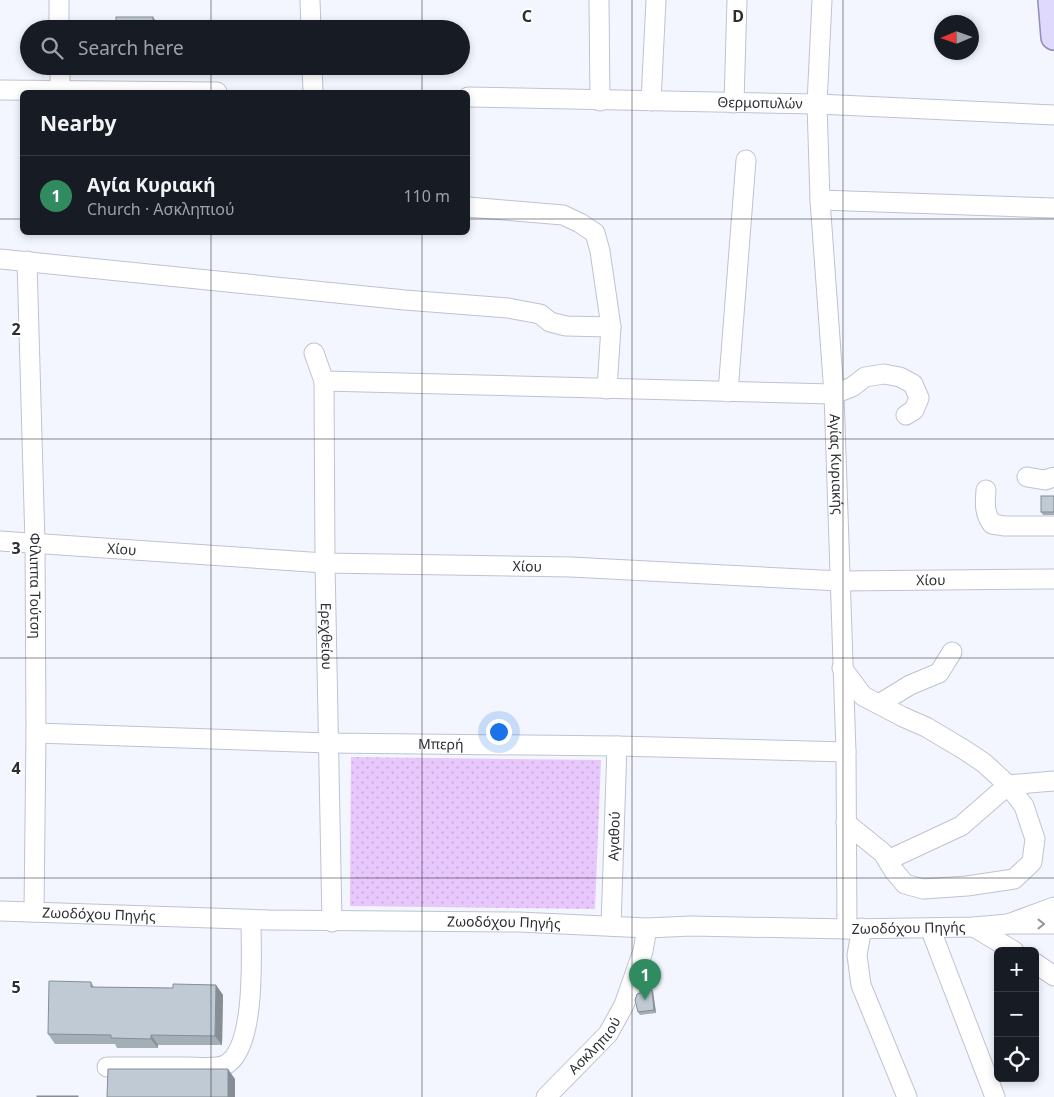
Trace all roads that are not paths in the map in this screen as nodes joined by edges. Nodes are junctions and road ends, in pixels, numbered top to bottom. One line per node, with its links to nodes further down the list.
1 (59, 0): 8 (street)
2 (310, 0): 9 (street)
3 (599, 0): 17 (street)
4 (656, 0): 18 (street)
5 (737, 0): 19 (street)
6 (822, 0): 20 (street, Αγίας Κυριακής)
7 (1051, 0): 10 (main road)
8 (59, 20)
9 (311, 20)
10 (1054, 37)
11 (60, 75): 14 (street)
12 (312, 75): 15 (street)
13 (0, 90): 14 (street)
14 (60, 90)
15 (313, 90)
16 (470, 97): 17 (street, Θερμοπυλών)
17 (600, 100): 18 (street, Θερμοπυλών)
18 (651, 101): 19 (street, Θερμοπυλών)
19 (734, 103): 20 (street, Θερμοπυλών)
20 (817, 104): 21 (street, Θερμοπυλών); 23 (street, Αγίας Κυριακής)
21 (1054, 115)
22 (746, 160): 32 (street)
23 (820, 200): 25 (street); 33 (street, Αγίας Κυριακής)
24 (470, 207): 28 (street)
25 (1054, 208)
26 (0, 259): 27 (street)
27 (27, 261): 28 (street); 40 (street, Φίλιππα Τούτση)
28 (611, 328): 31 (street)
29 (314, 352): 30 (street, Ερεχθείου)
30 (324, 381): 31 (street); 41 (street, Ερεχθείου)
31 (607, 389): 32 (street)
32 (728, 392): 33 (street)
33 (834, 394): 34 (street); 43 (street, Αγίας Κυριακής)
34 (906, 415)
35 (1027, 477): 36 (street)
36 (1054, 477)
37 (986, 490): 38 (street)
38 (1054, 526)
39 (0, 540): 40 (street, Χίου)
40 (35, 543): 41 (street, Χίου); 47 (street, Φίλιππα Τούτση)
41 (325, 563): 43 (street, Χίου); 48 (street, Ερεχθείου)
42 (1054, 579): 43 (street, Χίου)
43 (840, 580): 45 (street, Αγίας Κυριακής)
44 (952, 652): 46 (street)
45 (842, 668): 46 (street); 50 (street, Αγίας Κυριακής)
46 (879, 704): 52 (street)
47 (36, 732): 48 (street, Μπερή); 57 (street, Φίλιππα Τούτση)
48 (329, 742): 49 (street, Μπερή); 59 (street, Ερεχθείου)
49 (617, 746): 50 (street, Μπερή); 62 (street, Αγαθού)
50 (846, 752): 53 (street, Αγίας Κυριακής)
51 (1054, 781): 52 (street)
52 (1008, 785): 54 (street); 54 (street)
53 (846, 823): 54 (street); 66 (street, Αγίας Κυριακής)
54 (888, 860)
55 (1054, 907): 60 (street, Ζωοδόχου Πηγής)
56 (0, 911): 57 (street, Ζωοδόχου Πηγής)
57 (34, 912): 58 (street, Ζωοδόχου Πηγής)
58 (251, 920): 59 (street, Ζωοδόχου Πηγής); 70 (street)
59 (332, 922): 62 (street, Ζωοδόχου Πηγής)
60 (1008, 924): 61 (street, Ζωοδόχου Πηγής, one-way to 61); 63 (street, Ζωοδόχου Πηγής)
61 (1054, 924)
62 (611, 926): 64 (street, Ζωοδόχου Πηγής)
63 (974, 927): 65 (street, Ζωοδόχου Πηγής); 67 (street)
64 (647, 928): 66 (street, Ζωοδόχου Πηγής); 71 (street, Ασκληπιού)
65 (930, 928): 66 (street, Ζωοδόχου Πηγής); 73 (street)
66 (855, 929): 72 (street, Αγίας Κυριακής)
67 (1007, 947)
68 (1039, 966): 69 (street)
69 (1054, 976)
70 (107, 1067)
71 (546, 1097)
72 (907, 1097)
73 (995, 1097)

